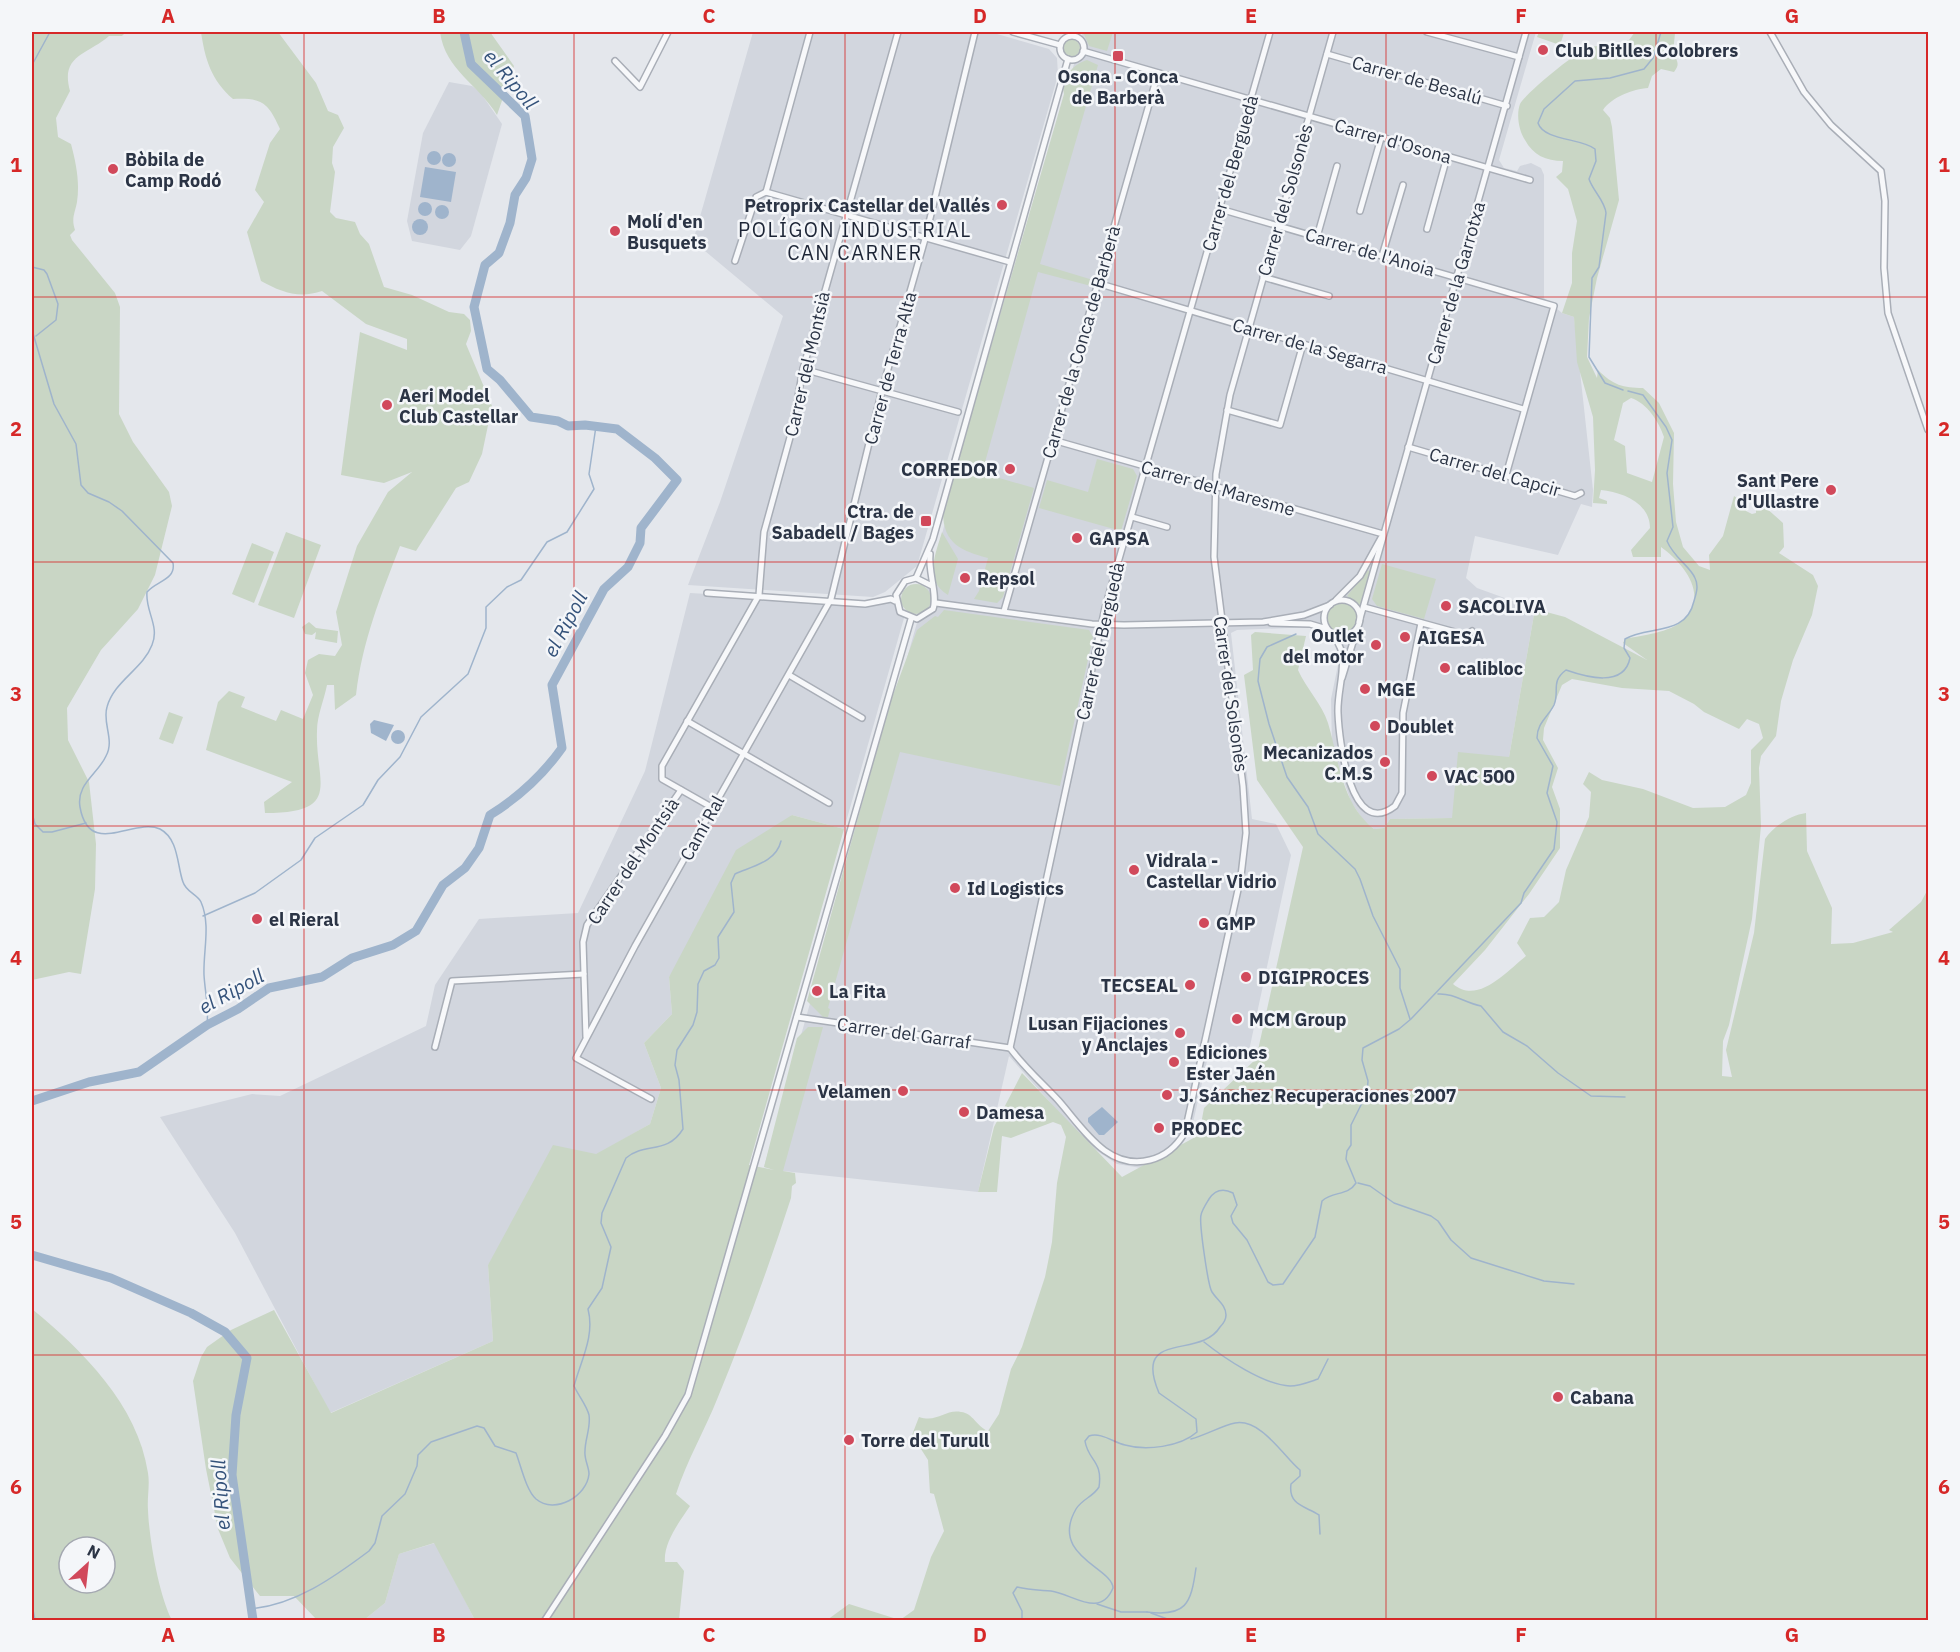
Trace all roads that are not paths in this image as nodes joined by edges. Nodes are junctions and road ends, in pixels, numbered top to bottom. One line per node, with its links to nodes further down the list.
1 (668, 32): 17 (street)
2 (810, 32): 28 (street)
3 (898, 32): 31 (street, Carrer del Montsià)
4 (975, 32): 35 (street, Carrer de Terra Alta)
5 (1013, 32): 12 (street)
6 (1270, 32): 19 (street, Carrer del Berguedà)
7 (1333, 32): 14 (street, Carrer del Solsonès)
8 (1427, 32): 15 (street)
9 (1526, 32): 15 (street, Carrer de la Garrotxa)
10 (1770, 32): 52 (street)
11 (1076, 34): 12 (street); 13 (street)
12 (1060, 45): 16 (street)
13 (1083, 51): 16 (street); 18 (street, Carrer d'Osona)
14 (1327, 54): 20 (street, Carrer de Besalú); 21 (street, Carrer del Solsonès)
15 (1519, 57): 20 (street, Carrer de la Garrotxa)
16 (1068, 59): 38 (street)
17 (615, 61)
18 (1158, 73): 19 (street, Carrer d'Osona); 41 (street, Carrer de la Conca de Barberà)
19 (1250, 100): 21 (street, Carrer d'Osona); 29 (street, Carrer del Berguedà)
20 (1507, 106): 25 (street, Carrer de la Garrotxa)
21 (1308, 117): 22 (street, Carrer d'Osona); 32 (street, Carrer del Solsonès)
22 (1381, 138): 23 (street, Carrer d'Osona); 30 (street)
23 (1447, 157): 25 (street, Carrer d'Osona); 33 (street)
24 (1338, 166): 34 (street)
25 (1489, 169): 26 (street, Carrer d'Osona); 40 (street, Carrer de la Garrotxa)
26 (1530, 180)
27 (1403, 185): 36 (street)
28 (766, 192): 31 (street); 37 (street)
29 (1220, 209): 32 (street, Carrer de l'Anoia); 43 (street, Carrer del Berguedà)
30 (1360, 211)
31 (845, 215): 35 (street); 46 (street, Carrer del Montsià)
32 (1278, 225): 34 (street, Carrer de l'Anoia); 39 (street, Carrer del Solsonès)
33 (1427, 229)
34 (1317, 237): 36 (street, Carrer de l'Anoia)
35 (925, 239): 38 (street); 48 (street, Carrer de Terra Alta)
36 (1382, 256): 40 (street, Carrer de l'Anoia)
37 (735, 261)
38 (1010, 262): 62 (street)
39 (1263, 277): 42 (street); 44 (street, Carrer del Solsonès)
40 (1457, 277): 47 (street, Carrer de la Garrotxa); 49 (street, Carrer de l'Anoia)
41 (1097, 284): 43 (street, Carrer de la Segarra); 53 (street, Carrer de la Conca de Barberà)
42 (1329, 296)
43 (1191, 311): 44 (street, Carrer de la Segarra); 55 (street, Carrer del Berguedà)
44 (1249, 328): 45 (street, Carrer de la Segarra); 50 (street, Carrer del Solsonès)
45 (1303, 344): 47 (street, Carrer de la Segarra); 50 (street)
46 (803, 369): 48 (street); 66 (street, Carrer del Montsià)
47 (1428, 380): 49 (street, Carrer de la Segarra); 54 (street, Carrer de la Garrotxa)
48 (882, 390): 51 (street); 67 (street, Carrer de Terra Alta)
49 (1523, 409): 56 (street)
50 (1227, 410): 57 (street, Carrer del Solsonès)
51 (958, 412)
52 (1929, 430)
53 (1053, 440): 55 (street, Carrer del Maresme); 72 (street, Carrer de la Conca de Barberà)
54 (1408, 447): 56 (street, Carrer del Capcir); 61 (street, Carrer de la Garrotxa)
55 (1145, 467): 57 (street, Carrer del Maresme); 59 (street, Carrer del Berguedà)
56 (1506, 475): 58 (street, Carrer del Capcir)
57 (1215, 488): 61 (street, Carrer del Maresme); 75 (street, Carrer del Solsonès)
58 (1581, 493)
59 (1132, 517): 60 (street); 77 (street, Carrer del Berguedà)
60 (1167, 527)
61 (1383, 534): 70 (street, Carrer de la Garrotxa); 71 (street, Carrer de la Garrotxa)
62 (930, 548): 63 (street); 64 (street)
63 (916, 578): 64 (street); 68 (street)
64 (932, 586): 69 (street)
65 (707, 593): 66 (street)
66 (759, 595): 67 (street); 84 (street)
67 (831, 600): 68 (street); 81 (street, Camí Ral)
68 (896, 601): 73 (street)
69 (936, 603): 72 (street); 73 (street)
70 (1332, 604): 74 (street); 78 (street); 79 (street)
71 (1364, 607): 76 (street); 78 (street, Carrer de la Garrotxa)
72 (1004, 611): 77 (street)
73 (911, 618): 90 (street)
74 (1263, 622): 75 (street); 79 (street)
75 (1221, 623): 77 (street); 93 (street, Carrer del Solsonès)
76 (1421, 623): 80 (street); 82 (street, Carrer de la Garrotxa)
77 (1101, 624): 93 (street, Carrer del Berguedà)
78 (1358, 624): 79 (street); 82 (street, Carrer de la Garrotxa)
79 (1329, 631): 82 (street, Carrer de la Garrotxa)
80 (1472, 631)
81 (789, 675): 83 (street); 85 (street, Camí Ral)
82 (1339, 685)
83 (862, 718)
84 (687, 721): 85 (street); 86 (street)
85 (743, 754): 87 (street); 88 (street, Camí Ral)
86 (681, 790): 88 (street); 89 (street, Carrer del Montsià)
87 (829, 803)
88 (712, 808): 91 (street, Camí Ral)
89 (584, 974): 91 (street, Carrer del Montsià); 92 (street)
90 (797, 1017): 93 (street, Carrer del Garraf); 95 (street)
91 (586, 1040): 94 (street, Camí Ral)
92 (435, 1047)
93 (1010, 1048)
94 (651, 1099)
95 (545, 1620)

